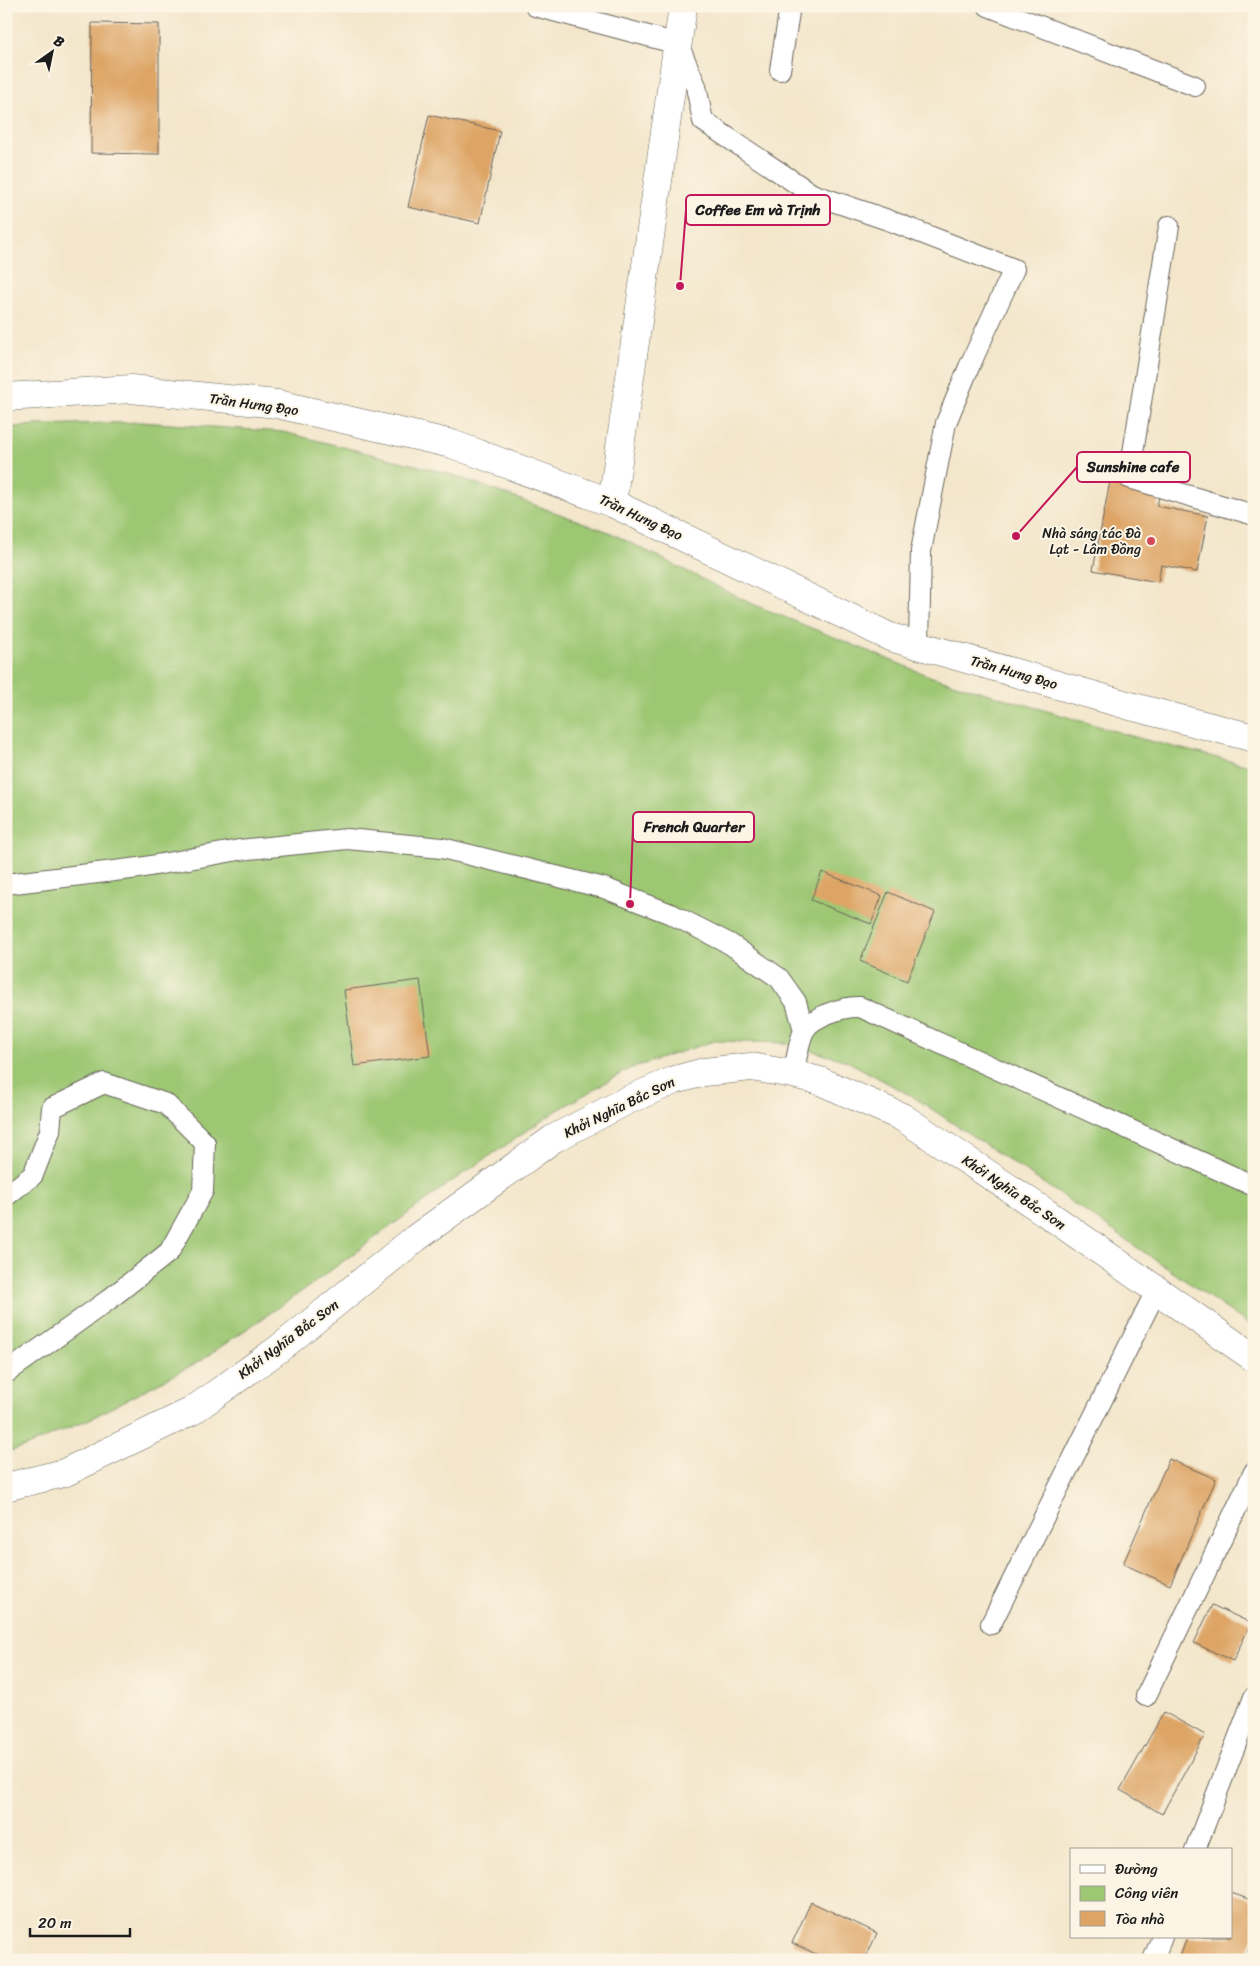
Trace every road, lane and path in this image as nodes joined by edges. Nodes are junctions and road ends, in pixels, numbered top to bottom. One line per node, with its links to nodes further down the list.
1 (535, 6): 5 (lane)
2 (683, 6): 5 (street)
3 (790, 6): 6 (lane)
4 (988, 6): 7 (lane)
5 (678, 44): 10 (street); 12 (lane)
6 (780, 70)
7 (1195, 86)
8 (1169, 226): 11 (lane)
9 (6, 397): 10 (street, Trần Hưng Đạo)
10 (612, 502): 12 (street, Trần Hưng Đạo)
11 (1254, 515)
12 (919, 645): 13 (street, Trần Hưng Đạo)
13 (1254, 738)
14 (6, 884): 15 (lane)
15 (804, 1030): 16 (lane); 17 (lane)
16 (793, 1074): 19 (street, Khởi Nghĩa Bắc Sơn); 23 (street, Khởi Nghĩa Bắc Sơn)
17 (1254, 1186)
18 (6, 1196): 21 (lane)
19 (1156, 1291): 20 (street, Khởi Nghĩa Bắc Sơn); 24 (lane)
20 (1254, 1358)
21 (6, 1373)
22 (1254, 1472): 25 (lane)
23 (6, 1487)
24 (991, 1624)
25 (1146, 1696)
26 (1254, 1697): 27 (lane)
27 (1196, 1848)
28 (1162, 1938): 29 (lane)
29 (1153, 1960)

